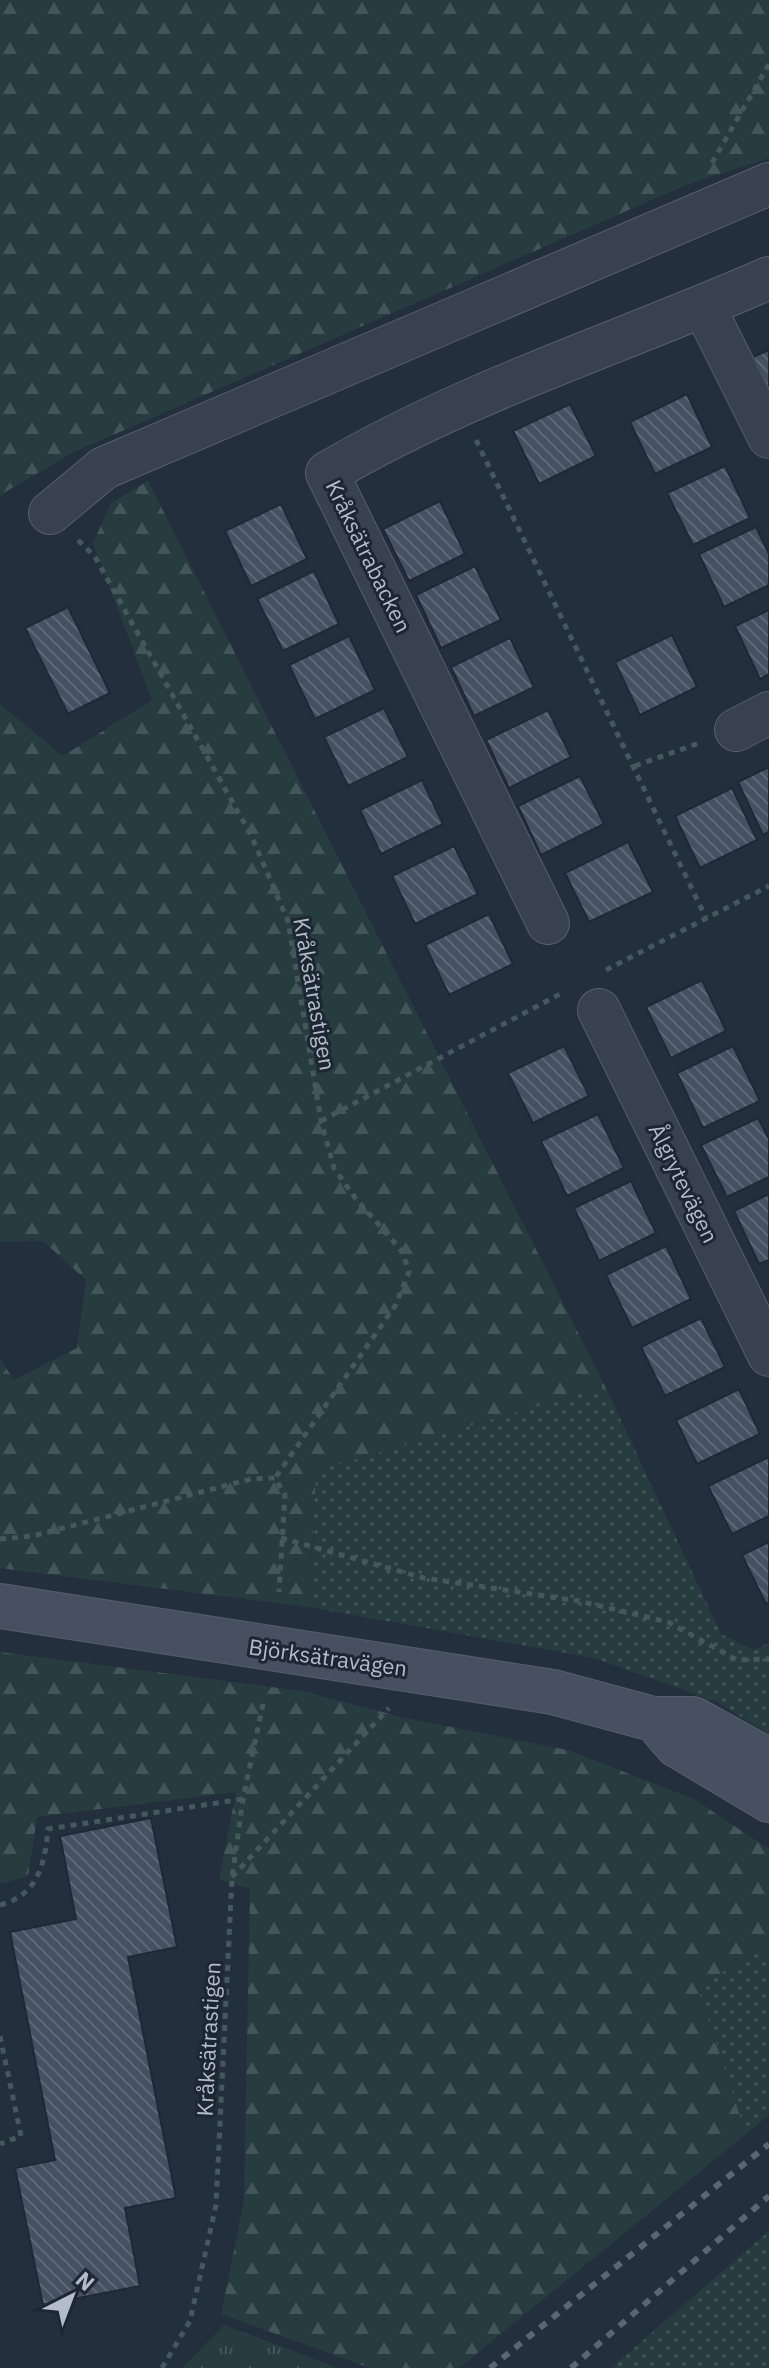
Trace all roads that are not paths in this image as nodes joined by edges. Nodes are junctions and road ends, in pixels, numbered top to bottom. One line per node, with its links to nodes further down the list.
1 (769, 184): 5 (street)
2 (769, 278): 3 (street, Kråksätrabacken)
3 (704, 307): 4 (street); 6 (street, Kråksätrabacken)
4 (769, 437)
5 (50, 513)
6 (548, 923)
7 (588, 992): 8 (street, Ålgrytevägen)
8 (769, 1355)
9 (0, 1606): 10 (street, Björksätravägen)
10 (653, 1719): 11 (street, Björksätravägen); 12 (street)
11 (769, 1761)
12 (769, 1800)

